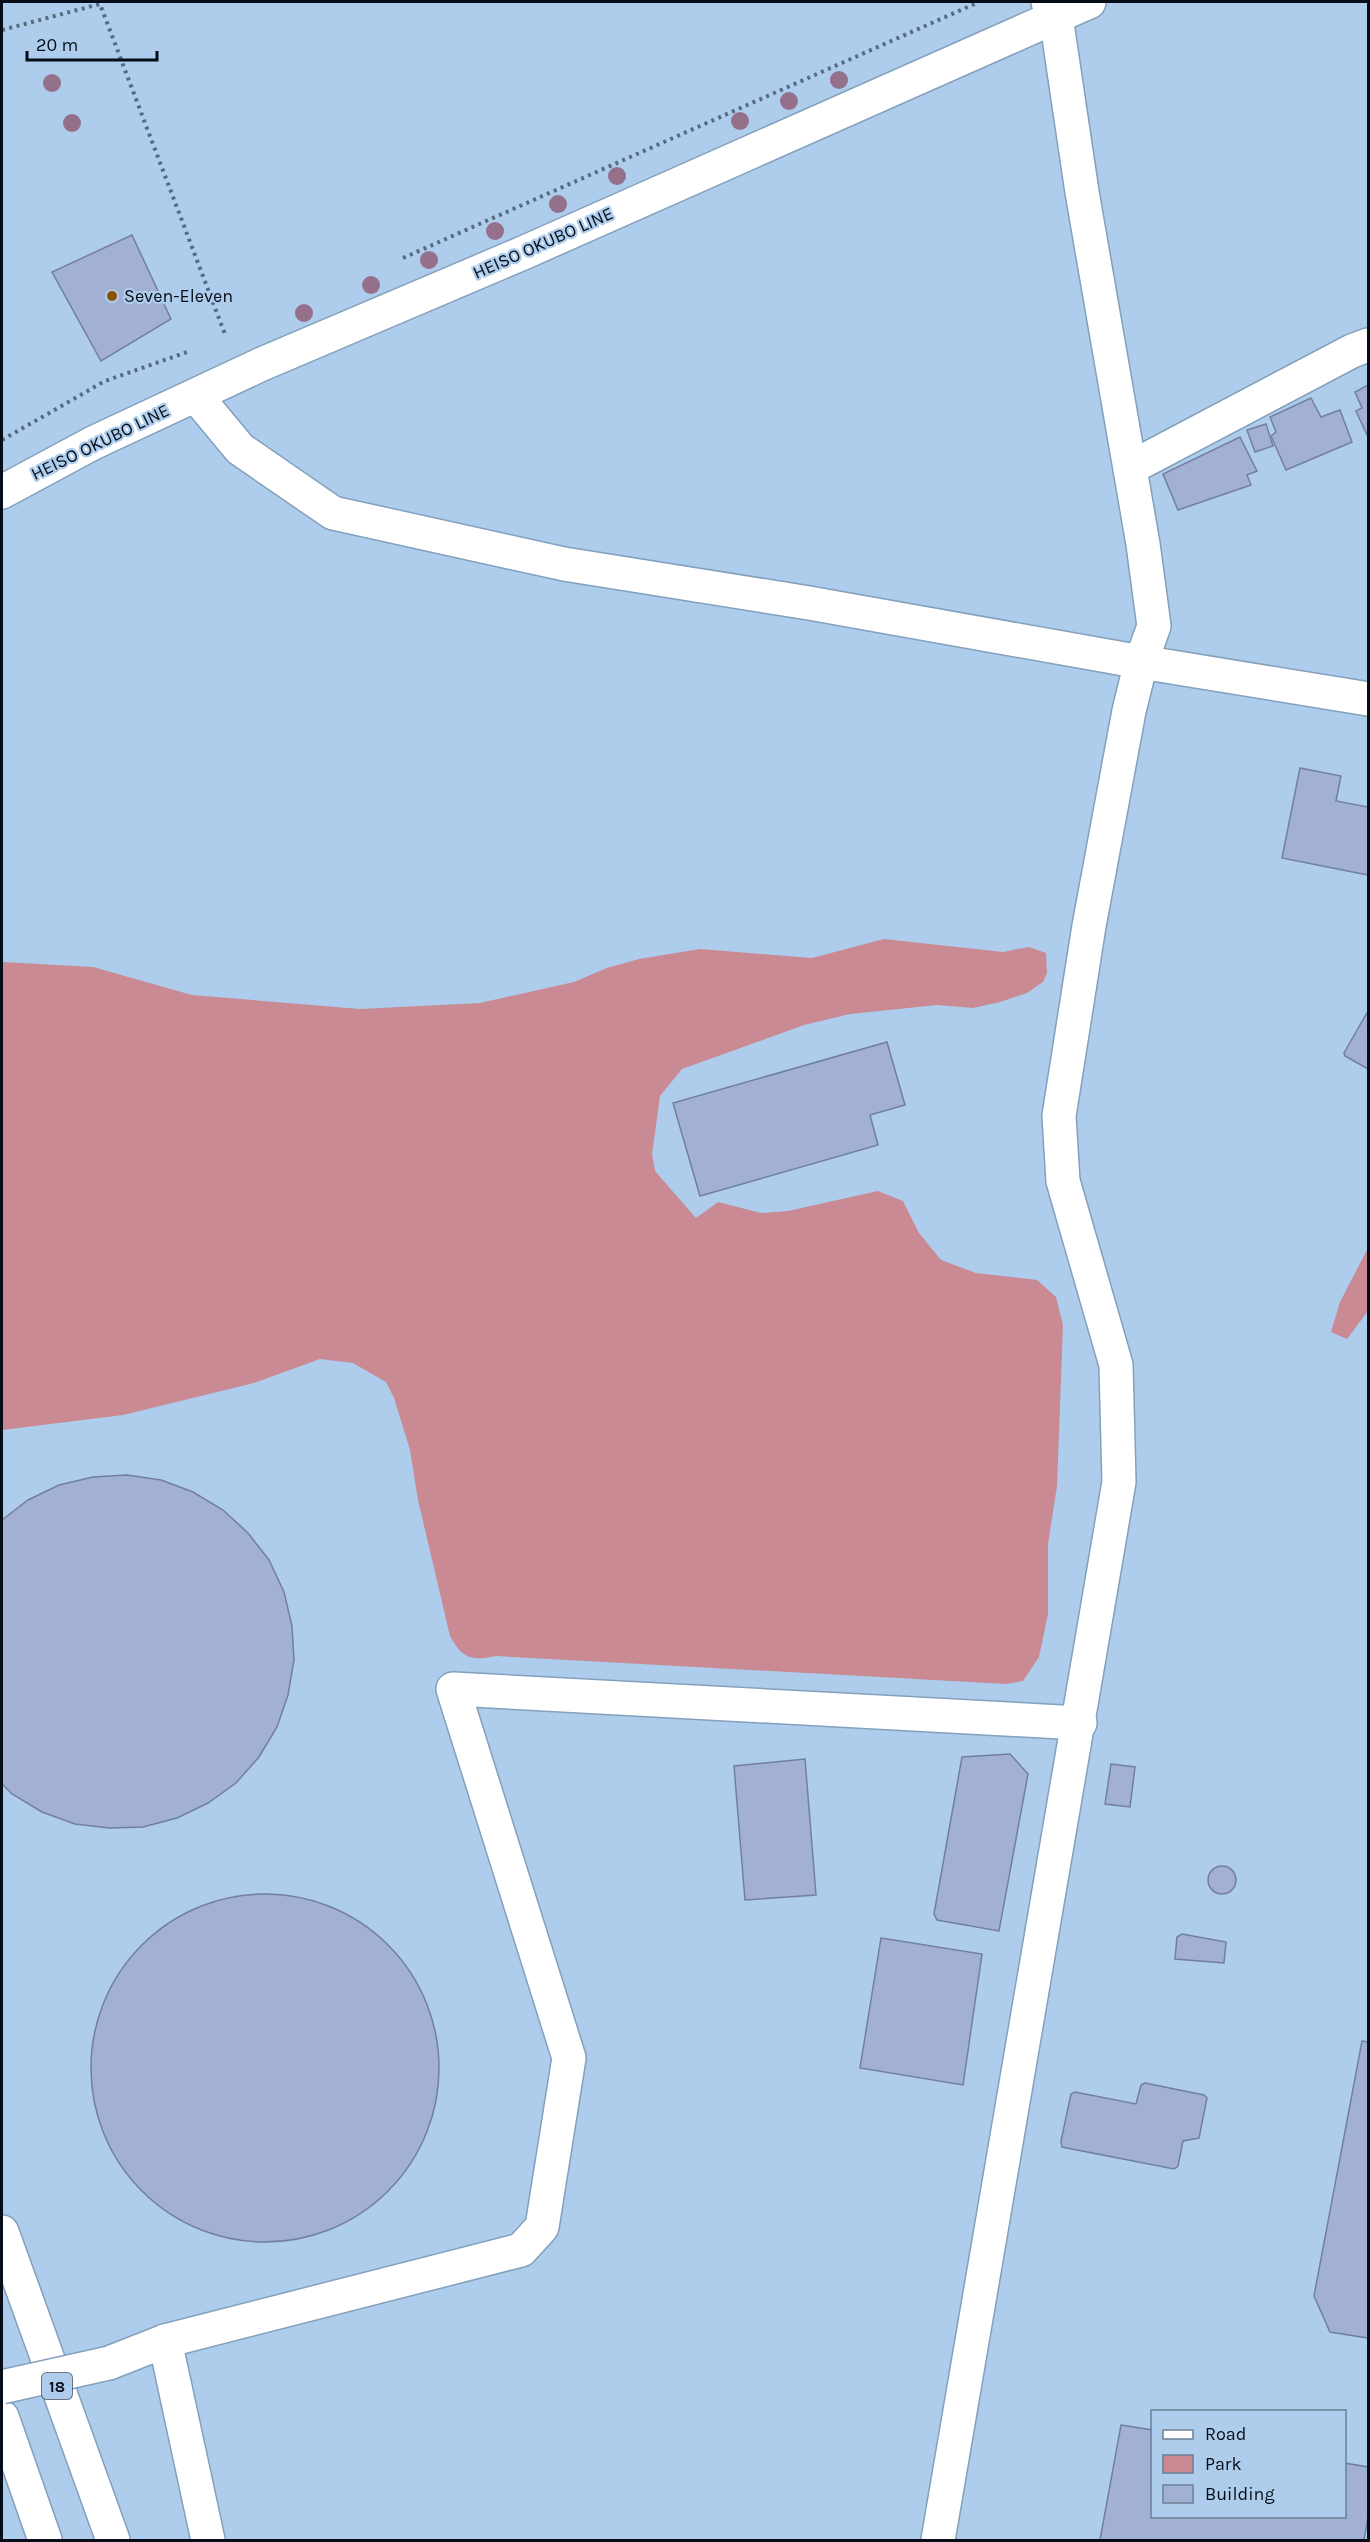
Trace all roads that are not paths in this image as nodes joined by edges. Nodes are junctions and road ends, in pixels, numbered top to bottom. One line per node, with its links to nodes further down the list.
1 (1089, 2): 2 (main road, HEISO OKUBO LINE)
2 (1052, 9): 4 (main road, HEISO OKUBO LINE); 5 (main road)
3 (1368, 345): 5 (main road)
4 (196, 396): 6 (main road, HEISO OKUBO LINE); 7 (main road)
5 (1130, 468): 7 (main road)
6 (2, 492)
7 (1141, 662): 8 (main road); 9 (main road)
8 (1368, 699)
9 (1080, 1723): 11 (main road); 17 (main road)
10 (2, 2232): 15 (main road, 18)
11 (165, 2340): 12 (main road, bridge); 16 (main road)
12 (2, 2387)
13 (2, 2417): 14 (main road)
14 (45, 2541)
15 (113, 2541)
16 (208, 2541)
17 (938, 2541)

